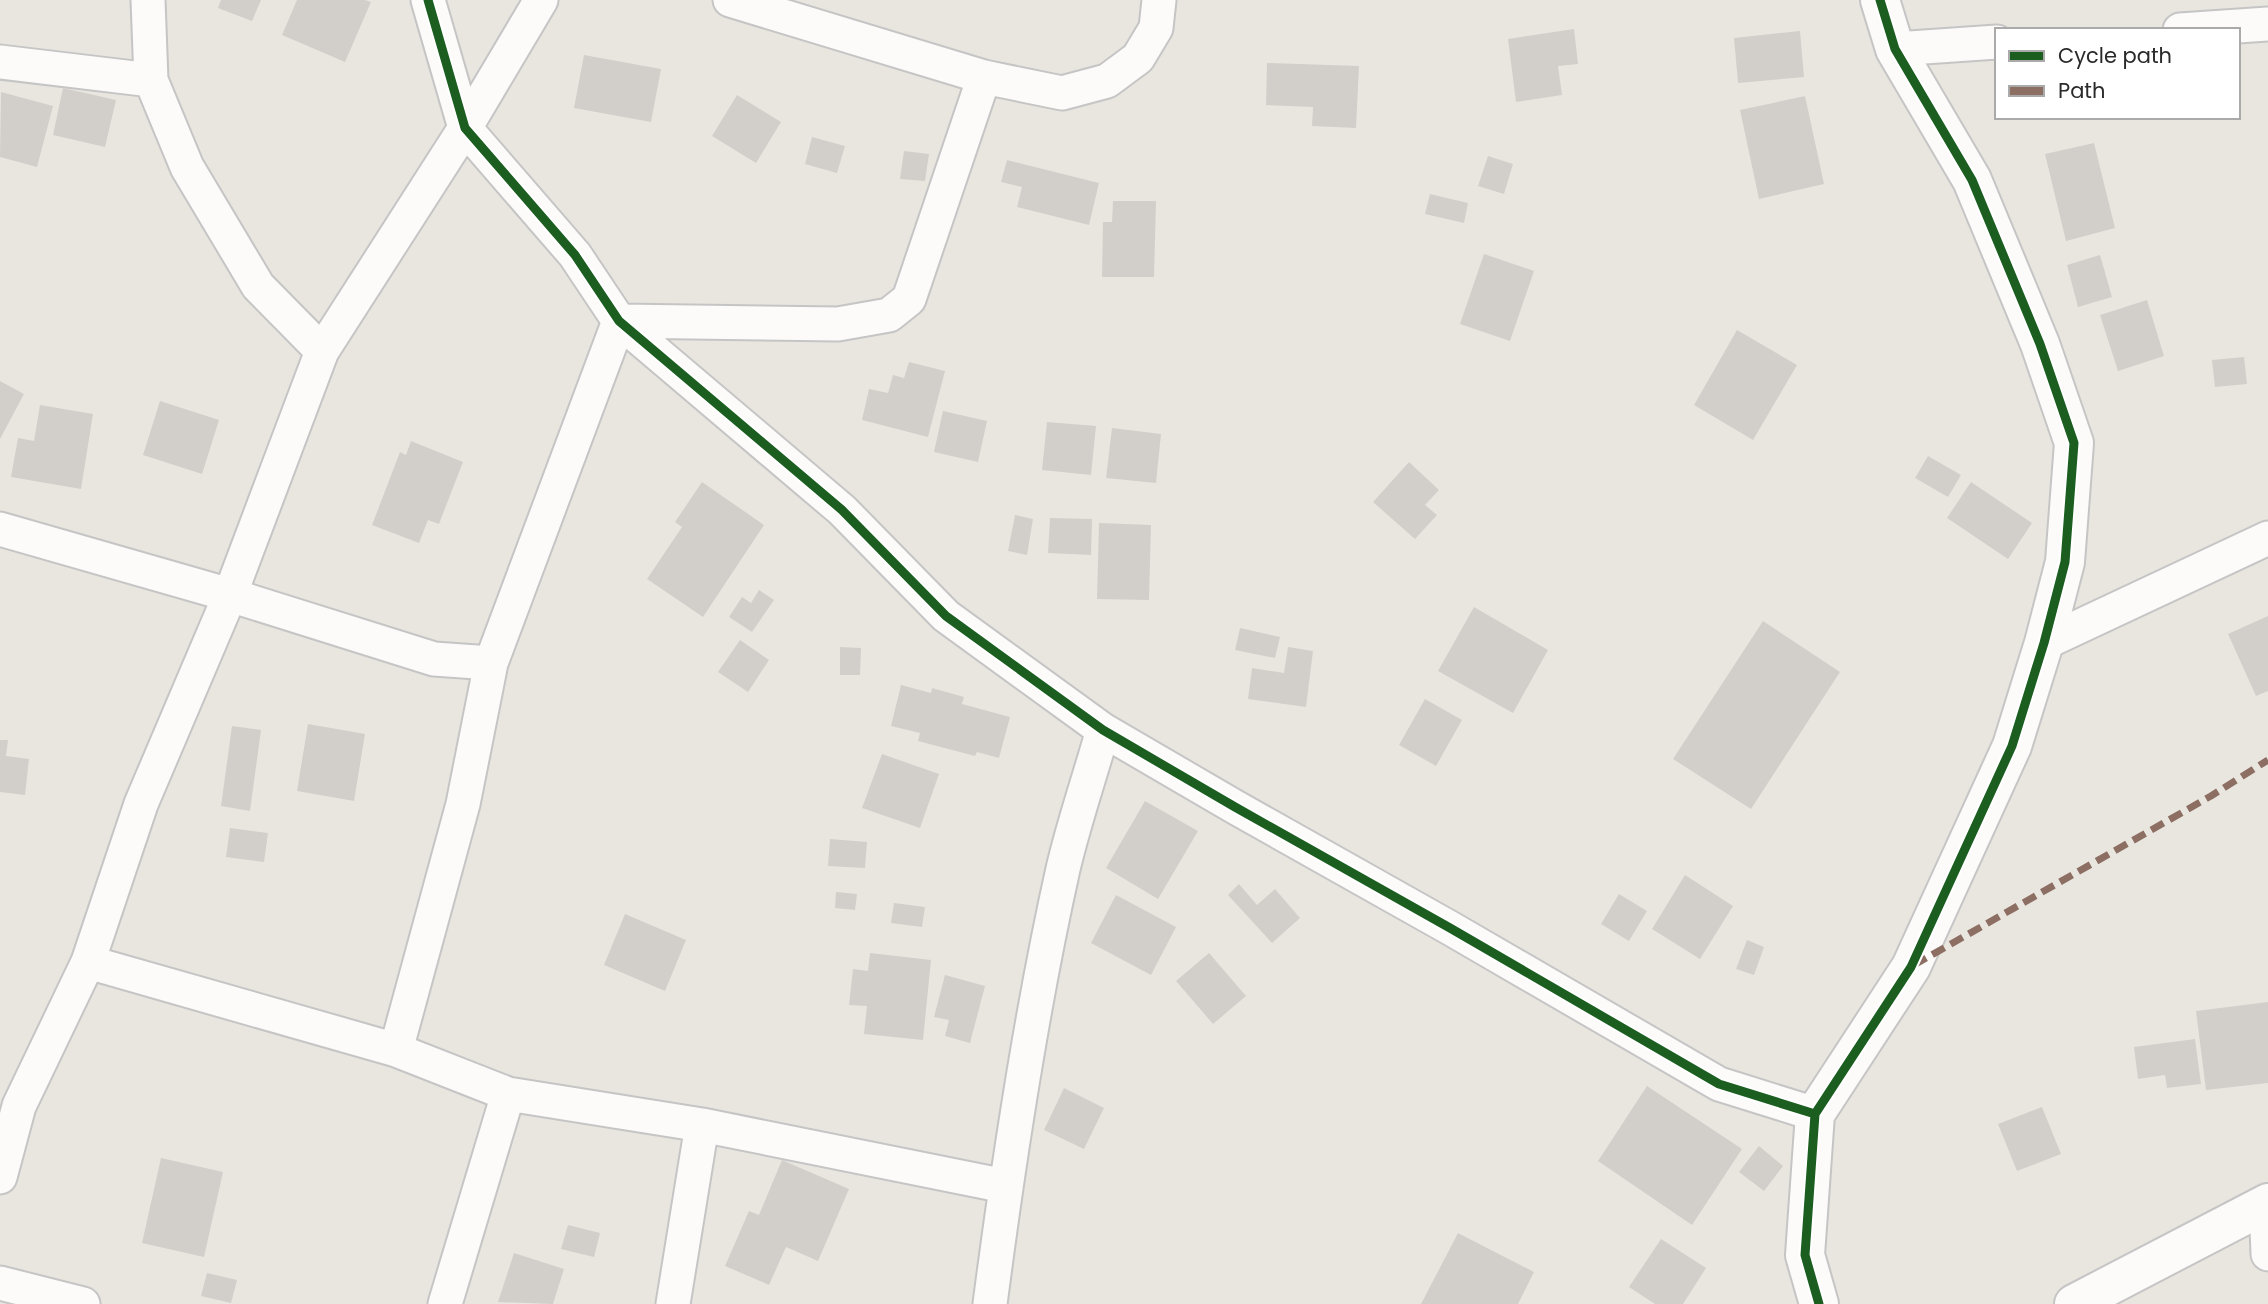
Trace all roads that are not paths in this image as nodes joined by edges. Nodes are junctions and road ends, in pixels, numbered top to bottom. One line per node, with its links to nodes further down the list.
1 (148, 0): 13 (street)
2 (428, 0): 14 (street)
3 (541, 0): 14 (street)
4 (730, 0): 12 (street)
5 (1159, 0): 12 (street)
6 (1880, 0): 10 (street)
7 (2268, 24): 8 (street)
8 (2209, 28)
9 (1995, 42): 10 (street)
10 (1895, 49): 20 (street)
11 (0, 62): 13 (street)
12 (984, 77): 15 (street)
13 (151, 80): 16 (street)
14 (465, 128): 15 (street); 16 (street)
15 (619, 321): 21 (street); 22 (street)
16 (322, 351): 19 (street)
17 (0, 529): 19 (street)
18 (2268, 538): 20 (street)
19 (230, 595): 21 (street); 23 (street)
20 (2044, 643): 26 (street)
21 (491, 663): 24 (street)
22 (1103, 730): 26 (street); 29 (street)
23 (88, 962): 24 (street); 28 (street)
24 (396, 1050): 25 (street)
25 (508, 1094): 27 (street); 34 (street)
26 (1815, 1114): 37 (street)
27 (702, 1125): 29 (street); 35 (street)
28 (0, 1177)
29 (1005, 1186): 36 (street)
30 (2267, 1203): 31 (street); 38 (street)
31 (2268, 1254)
32 (0, 1283): 33 (street)
33 (83, 1304)
34 (445, 1304)
35 (673, 1304)
36 (990, 1304)
37 (1819, 1304)
38 (2074, 1304)

